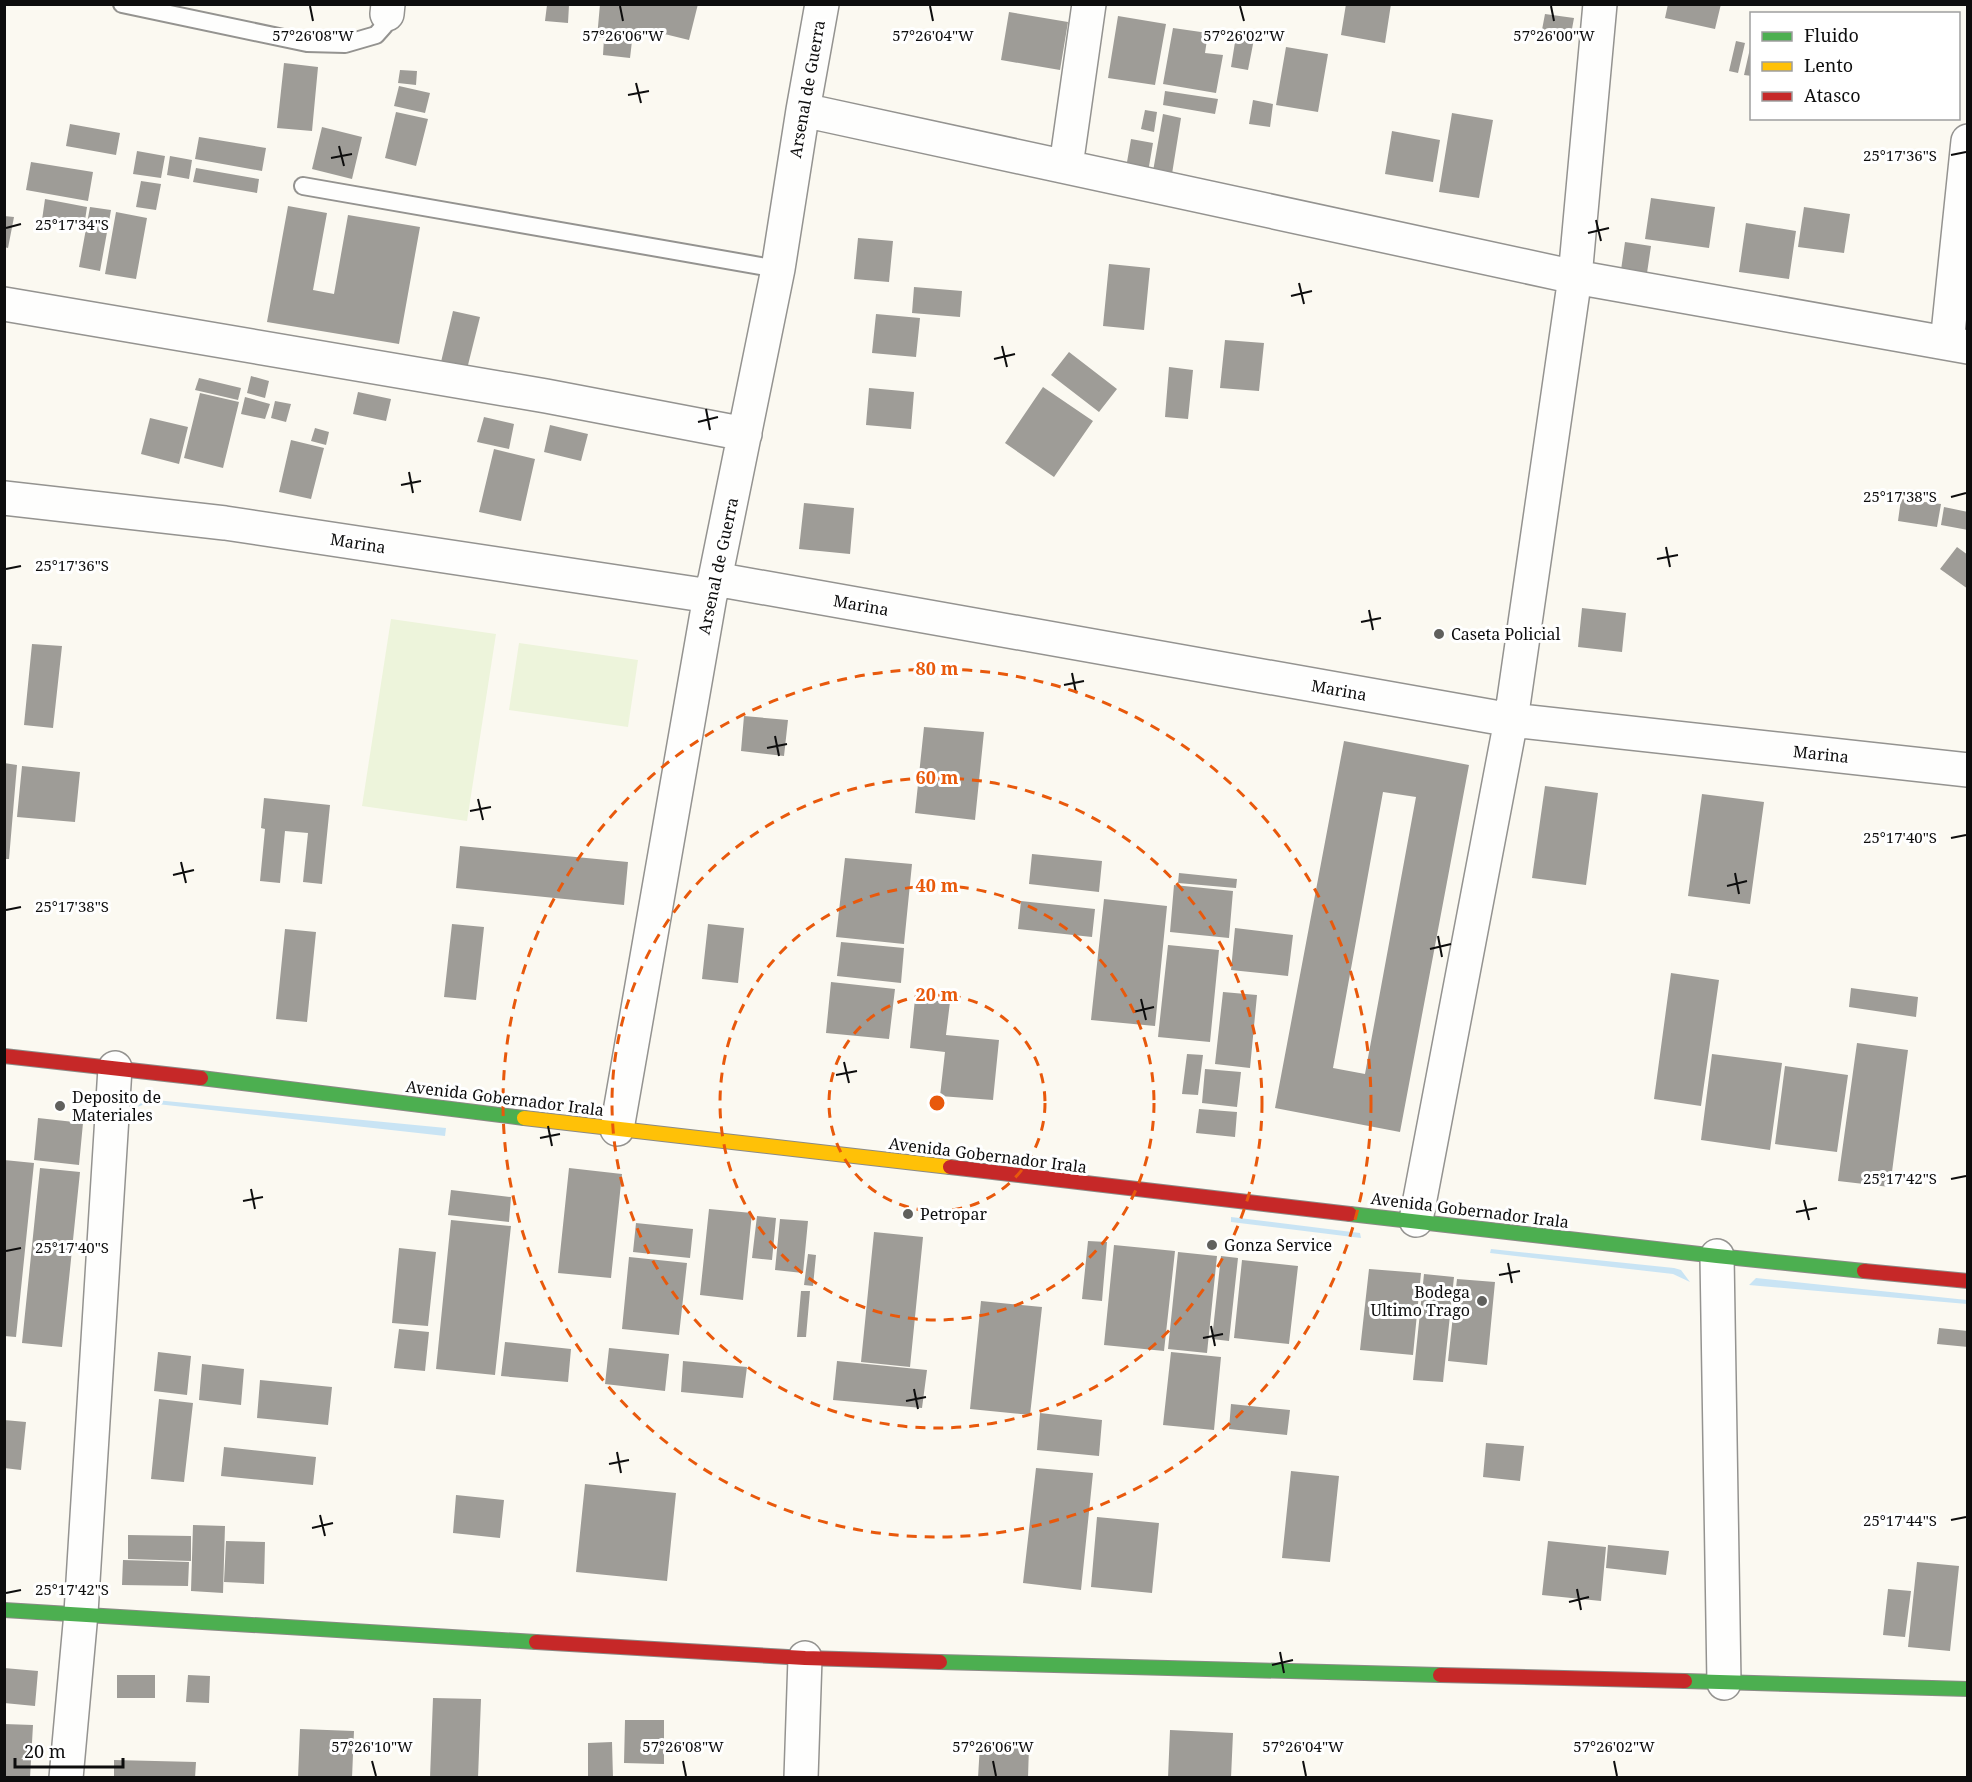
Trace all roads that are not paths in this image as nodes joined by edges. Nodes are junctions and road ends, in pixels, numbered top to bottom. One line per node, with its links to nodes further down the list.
1 (122, 4): 5 (lane)
2 (822, 4): 6 (street, Arsenal de Guerra)
3 (1089, 4): 8 (street)
4 (1600, 4): 11 (street)
5 (387, 9)
6 (803, 110): 8 (street); 10 (street, Arsenal de Guerra)
7 (1968, 141): 13 (street)
8 (1066, 166): 11 (street)
9 (303, 186): 10 (lane)
10 (778, 269): 14 (street, Arsenal de Guerra)
11 (1575, 277): 13 (street); 17 (street)
12 (4, 304): 14 (street)
13 (1957, 345)
14 (745, 434): 16 (street, Arsenal de Guerra)
15 (4, 498): 16 (street, Marina)
16 (713, 588): 17 (street, Marina); 21 (street, Arsenal de Guerra)
17 (1510, 720): 18 (street, Marina); 22 (street)
18 (1968, 770)
19 (4, 1056): 20 (main road, Avenida Gobernador Irala)
20 (115, 1068): 21 (main road, Avenida Gobernador Irala); 26 (street)
21 (617, 1129): 22 (main road, Avenida Gobernador Irala)
22 (1416, 1220): 23 (main road, Avenida Gobernador Irala)
23 (1717, 1256): 24 (main road, Avenida Gobernador Irala); 28 (street)
24 (1968, 1281)
25 (4, 1610): 26 (main road)
26 (81, 1614): 27 (main road); 30 (street)
27 (805, 1658): 28 (main road); 31 (street)
28 (1724, 1683): 29 (main road)
29 (1968, 1689)
30 (66, 1778)
31 (801, 1778)

